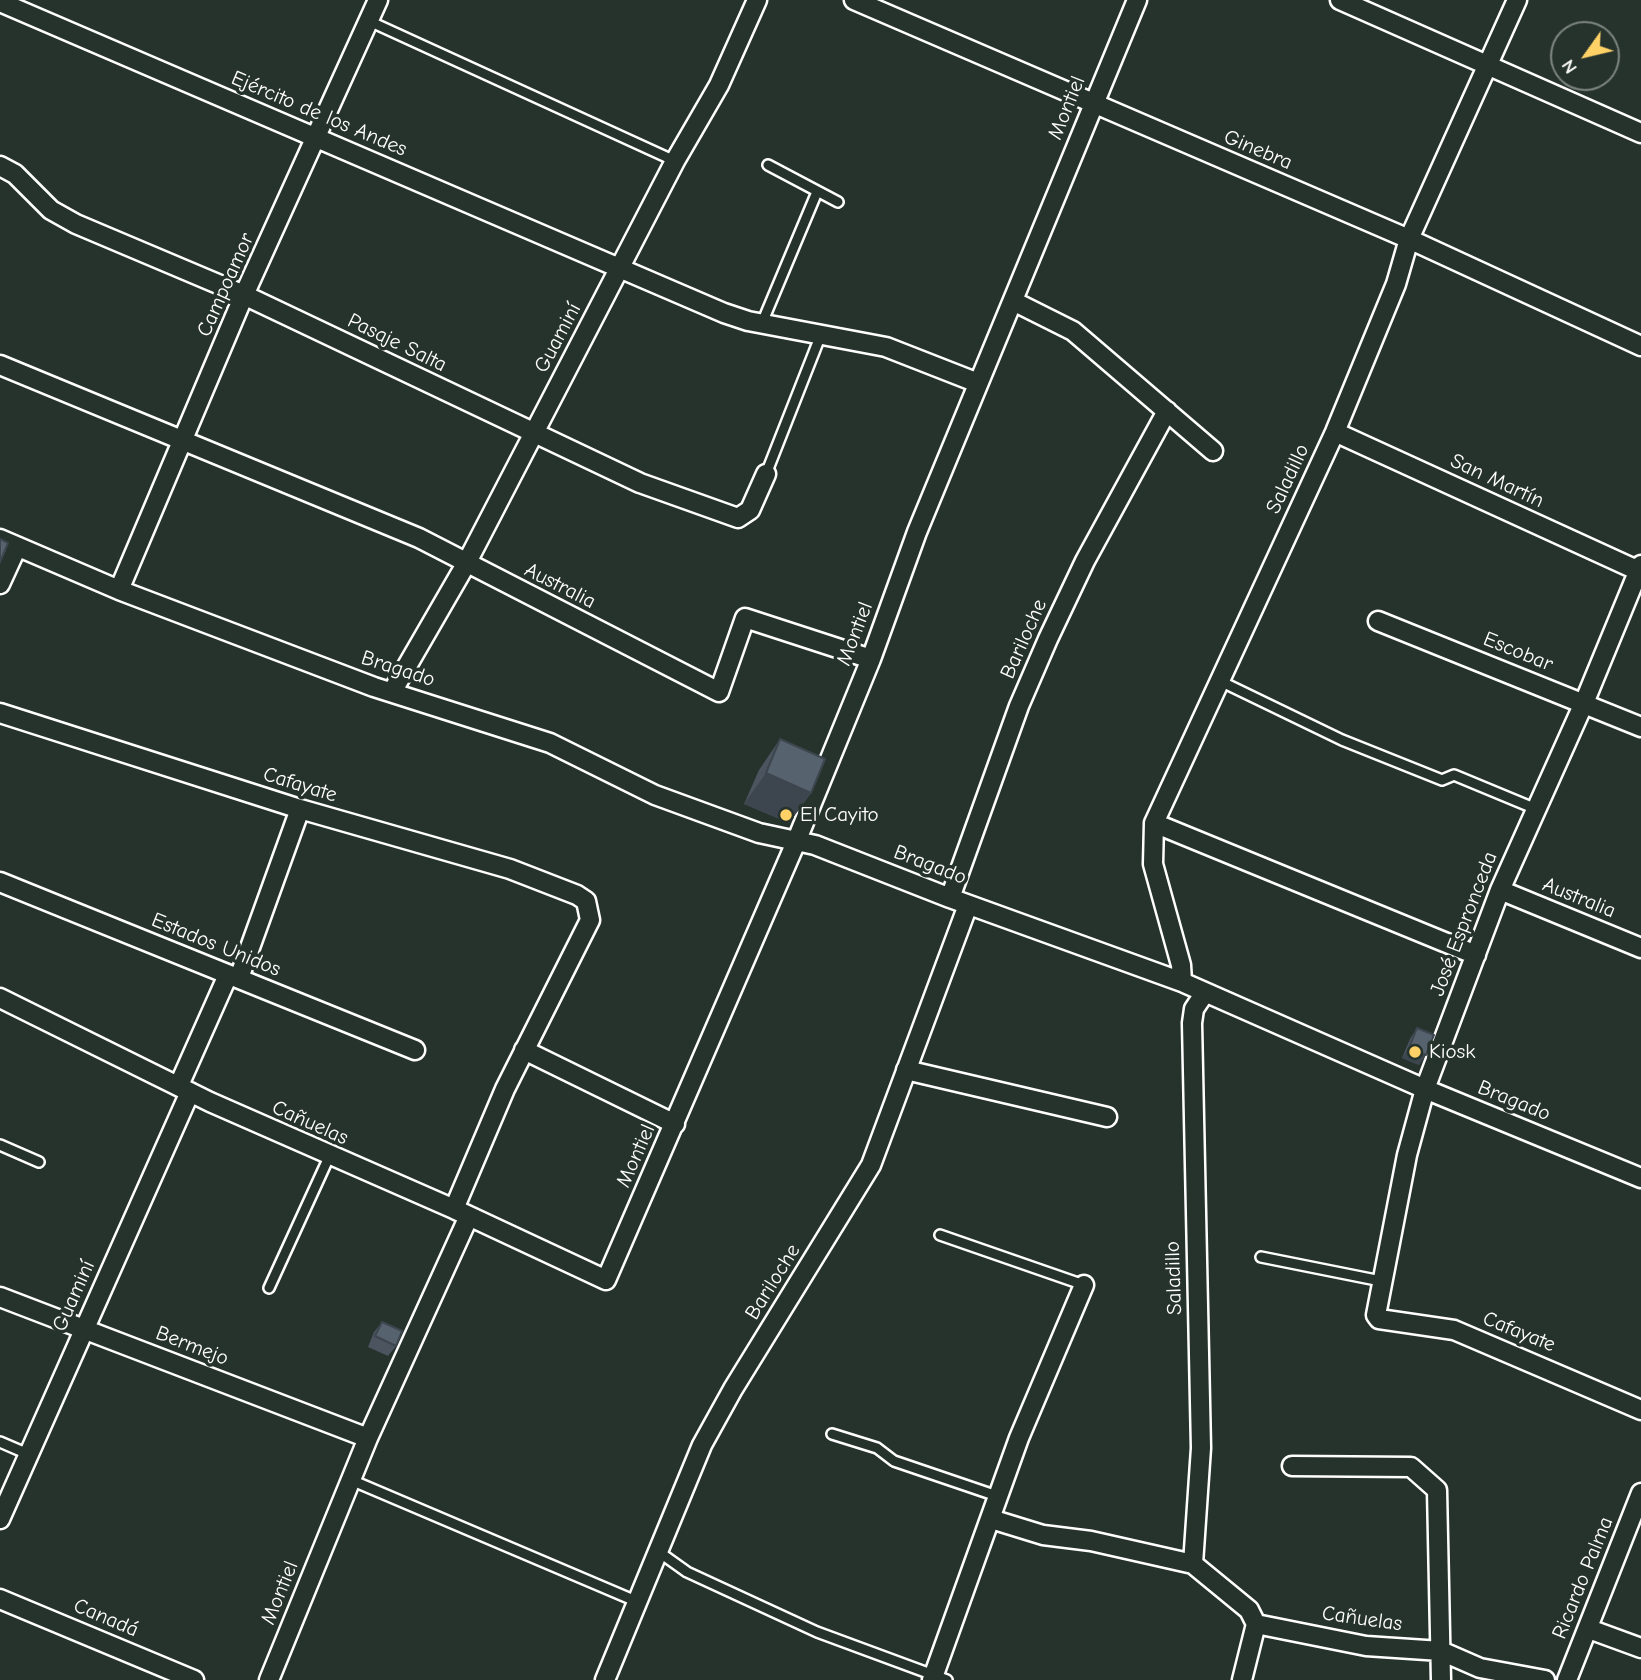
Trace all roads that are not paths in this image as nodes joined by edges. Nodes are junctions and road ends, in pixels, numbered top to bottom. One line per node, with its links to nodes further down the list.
1 (378, 0): 8 (street, Campoamor)
2 (757, 0): 13 (street, Guaminí)
3 (854, 0): 10 (street, Ginebra)
4 (1137, 0): 10 (street, Montiel)
5 (1340, 0): 9 (street)
6 (1517, 0): 9 (street, Saladillo)
7 (1, 1): 12 (street, Ejército de los Andes)
8 (369, 21): 12 (street, Campoamor); 13 (lane)
9 (1486, 65): 11 (street); 18 (street, Saladillo)
10 (1093, 104): 18 (street, Ginebra); 21 (street, Montiel)
11 (1641, 133)
12 (318, 138): 19 (street, Ejército de los Andes); 20 (street, Campoamor)
13 (676, 161): 19 (street, Guaminí)
14 (768, 165): 16 (lane)
15 (0, 166): 20 (street, Pasaje Salta)
16 (817, 192): 17 (lane); 22 (lane)
17 (838, 202)
18 (1409, 239): 24 (street, Ginebra); 28 (street, Saladillo)
19 (621, 267): 22 (street, Ejército de los Andes); 29 (street, Guaminí)
20 (244, 295): 29 (street, Pasaje Salta); 30 (street, Campoamor)
21 (1015, 302): 26 (street, Montiel); 27 (street)
22 (762, 323): 23 (street, Ejército de los Andes)
23 (820, 337): 26 (street, Ejército de los Andes); 32 (lane)
24 (1641, 346)
25 (0, 365): 30 (street, Australia)
26 (978, 383): 40 (street, Montiel)
27 (1167, 411): 31 (street); 52 (street, Bariloche)
28 (1335, 432): 36 (street, San Martín); 41 (street, Saladillo)
29 (533, 434): 32 (street, Pasaje Salta); 35 (street, Guaminí)
30 (185, 440): 35 (street, Australia); 38 (street, Campoamor)
31 (1213, 451)
32 (766, 474)
33 (0, 538): 34 (street, Bragado)
34 (17, 547): 37 (street); 38 (street, Bragado)
35 (466, 564): 40 (street, Australia); 42 (street, Guaminí)
36 (1640, 569): 43 (street, José Espronceda)
37 (0, 584)
38 (119, 590): 42 (street, Bragado)
39 (1378, 621): 43 (street, Escobar)
40 (871, 659): 49 (street, Montiel)
41 (1220, 681): 46 (lane); 48 (street, Saladillo)
42 (392, 692): 49 (street, Bragado)
43 (1584, 703): 45 (street, Escobar); 46 (street, José Espronceda)
44 (0, 714): 47 (street, Cafayate)
45 (1641, 727)
46 (1536, 808): 51 (street, José Espronceda)
47 (300, 809): 53 (street, Cafayate); 57 (street, Guaminí)
48 (1154, 823): 56 (street); 58 (street, Saladillo)
49 (796, 842): 52 (street, Bragado); 67 (street, Montiel)
50 (0, 882): 57 (street, Estados Unidos)
51 (1500, 890): 55 (street, Australia); 56 (street, José Espronceda)
52 (950, 898): 54 (street, Bragado)
53 (586, 901): 61 (street, Montiel)
54 (968, 905): 58 (street, Bragado); 63 (street, Bariloche)
55 (1641, 948)
56 (1476, 955): 65 (street, José Espronceda)
57 (233, 976): 62 (street, Estados Unidos); 64 (street, Guaminí)
58 (1182, 982): 59 (street, Bragado)
59 (1203, 994): 65 (street, Bragado); 94 (street, Saladillo)
60 (0, 998): 64 (street, Cañuelas)
61 (524, 1049): 67 (street); 72 (street, Montiel)
62 (415, 1050)
63 (906, 1070): 66 (street); 93 (street, Bariloche)
64 (184, 1088): 69 (street, Cañuelas); 81 (street, Guaminí)
65 (1425, 1089): 71 (street, Bragado); 76 (street, José Espronceda)
66 (1107, 1116)
67 (675, 1124): 75 (street, Montiel)
68 (0, 1145): 70 (lane)
69 (329, 1157): 72 (street, Cañuelas); 78 (lane)
70 (39, 1162)
71 (1641, 1178)
72 (462, 1213): 75 (street, Cañuelas); 84 (street, Montiel)
73 (940, 1235): 77 (lane)
74 (1261, 1257): 76 (lane)
75 (606, 1280)
76 (1381, 1281): 80 (street, José Espronceda)
77 (1084, 1285): 90 (street)
78 (270, 1288)
79 (0, 1297): 81 (street, Bermejo)
80 (1376, 1314): 82 (street, Cafayate)
81 (84, 1329): 84 (street, Bermejo); 86 (street, Guaminí)
82 (1641, 1410)
83 (832, 1434): 90 (lane)
84 (368, 1438): 88 (street, Montiel)
85 (0, 1442): 86 (lane)
86 (28, 1454): 91 (street, Guaminí)
87 (1292, 1466): 100 (street)
88 (351, 1480): 96 (lane); 103 (street, Montiel)
89 (1641, 1493): 98 (street, Ricardo Palma)
90 (997, 1496): 92 (street)
91 (0, 1519)
92 (991, 1519): 94 (street); 101 (street)
93 (659, 1552): 96 (street, Bariloche); 101 (lane)
94 (1193, 1564): 97 (street)
95 (0, 1599): 102 (street, Canadá)
96 (638, 1602): 104 (street, Bariloche)
97 (1256, 1624): 100 (street, Cañuelas); 105 (street)
98 (1589, 1629): 99 (street); 108 (street, Ricardo Palma)
99 (1641, 1647)
100 (1441, 1651): 106 (street); 107 (street, Cañuelas)
101 (938, 1678)
102 (194, 1680)
103 (269, 1680)
104 (605, 1680)
105 (1242, 1680)
106 (1441, 1680)
107 (1545, 1680)
108 (1567, 1680)

